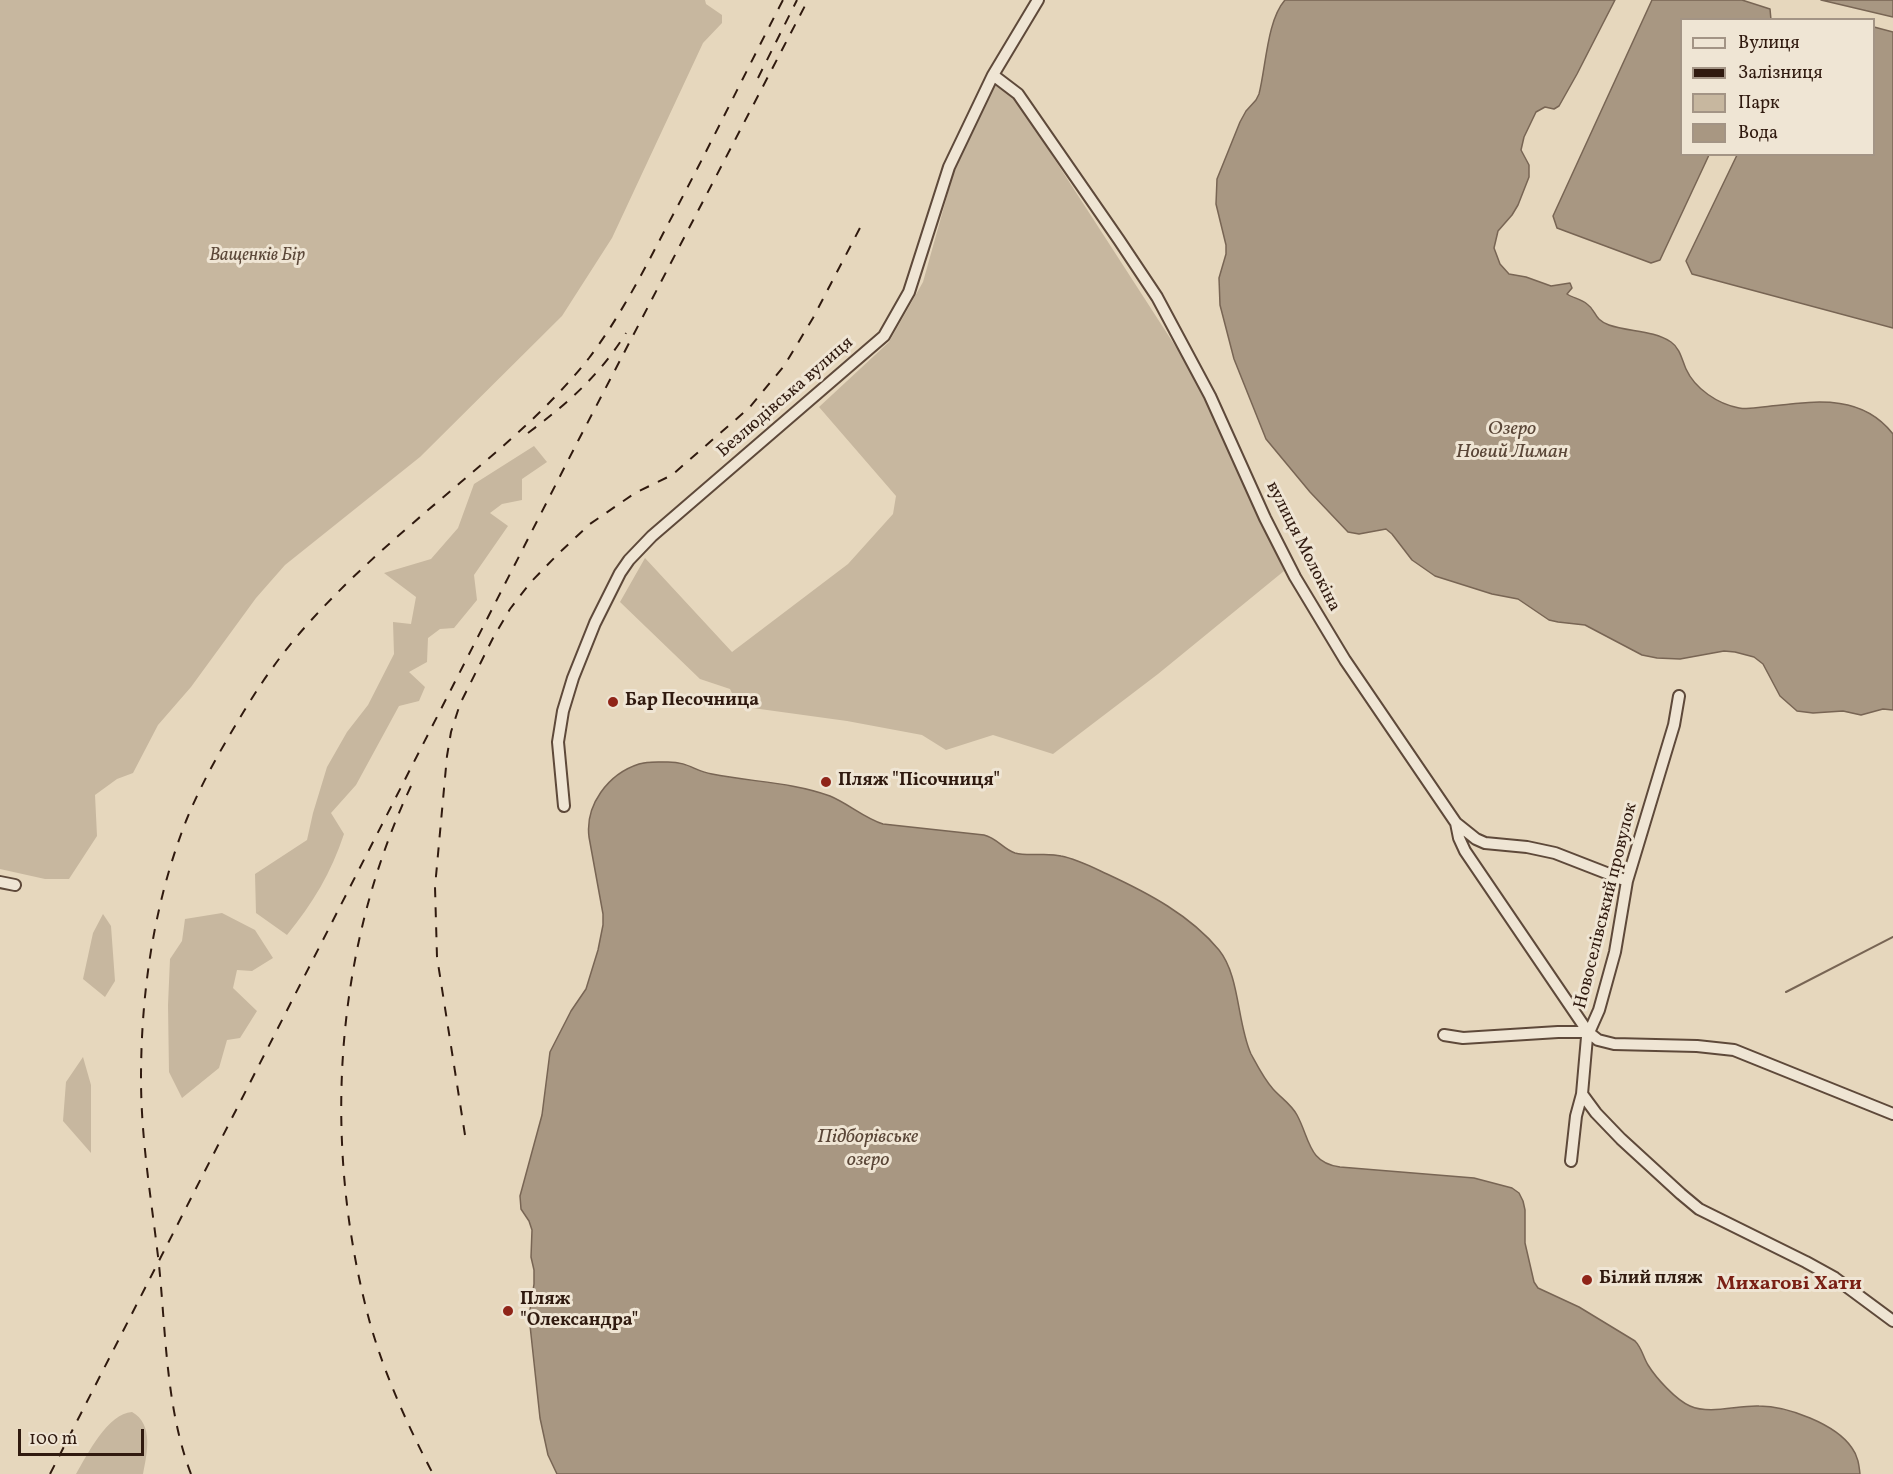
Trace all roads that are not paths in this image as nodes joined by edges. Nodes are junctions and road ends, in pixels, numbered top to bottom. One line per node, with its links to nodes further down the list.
1 (1038, 0): 2 (street, Безлюдівська вулиця)
2 (993, 75): 4 (street, Безлюдівська вулиця); 5 (street, вулиця Молокіна)
3 (1680, 696): 6 (street, Новоселівський провулок)
4 (564, 806)
5 (1456, 823): 6 (street); 9 (street, вулиця Молокіна)
6 (1627, 881): 9 (street, Новоселівський провулок)
7 (0, 882): 8 (street)
8 (15, 885)
9 (1588, 1032): 10 (street); 11 (street, Новоселівський провулок); 12 (street)
10 (1444, 1035)
11 (1582, 1094): 13 (street, Новоселівський провулок); 14 (street)
12 (1893, 1114)
13 (1571, 1161)
14 (1893, 1321)

